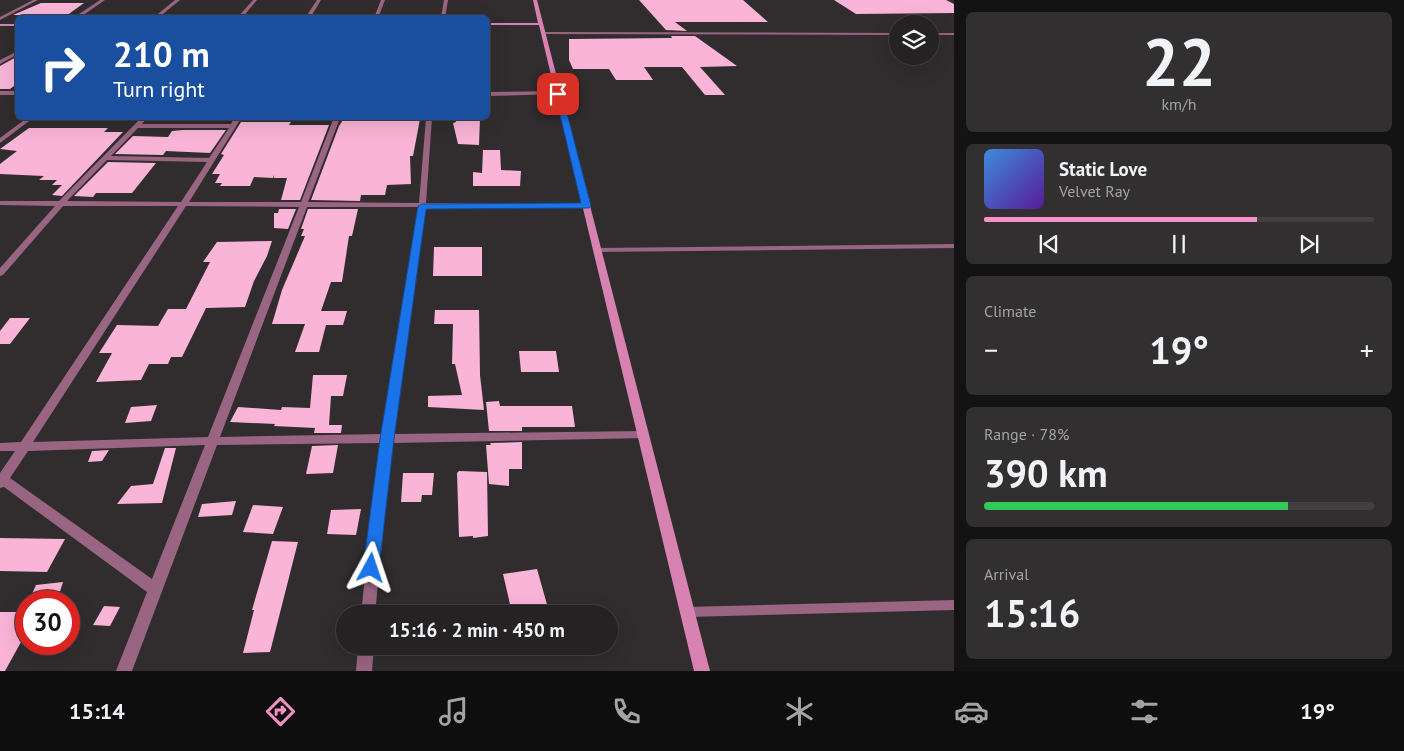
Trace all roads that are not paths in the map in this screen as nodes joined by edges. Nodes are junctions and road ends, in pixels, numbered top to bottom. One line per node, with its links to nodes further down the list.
1 (36, 0): 15 (street)
2 (103, 0): 9 (street)
3 (178, 0): 10 (street)
4 (255, 0): 11 (street)
5 (319, 0): 12 (street)
6 (383, 0): 13 (street)
7 (446, 0): 14 (street)
8 (535, 0): 19 (street)
9 (80, 15)
10 (159, 15)
11 (242, 15)
12 (308, 15)
13 (377, 15)
14 (444, 15)
15 (0, 19)
16 (490, 24): 19 (street)
17 (0, 25): 18 (street)
18 (15, 25)
19 (542, 29): 20 (street); 28 (street)
20 (889, 34)
21 (939, 34): 22 (street)
22 (954, 34)
23 (15, 54): 24 (street)
24 (0, 62)
25 (0, 93): 26 (street)
26 (15, 93)
27 (490, 94): 28 (street)
28 (558, 94): 44 (street)
29 (27, 120): 36 (street)
30 (142, 120): 34 (street)
31 (236, 120): 35 (street)
32 (336, 120): 42 (street)
33 (429, 120): 43 (street)
34 (136, 126): 35 (street); 37 (street)
35 (232, 126): 38 (street)
36 (0, 141)
37 (104, 158): 38 (street); 40 (street)
38 (211, 160): 41 (street)
39 (0, 203): 40 (street)
40 (61, 203): 41 (street); 47 (street)
41 (183, 205): 42 (street); 52 (street)
42 (302, 206): 43 (street); 50 (street)
43 (422, 206): 44 (street); 49 (street)
44 (586, 206): 46 (street)
45 (954, 246): 46 (lane)
46 (597, 250): 48 (street)
47 (0, 273)
48 (643, 435): 49 (street); 57 (street)
49 (387, 439): 50 (street); 55 (street)
50 (212, 441): 52 (street); 54 (street)
51 (0, 448): 52 (street)
52 (24, 448): 53 (street)
53 (1, 481): 54 (street)
54 (155, 590): 59 (street)
55 (369, 605)
56 (954, 605): 57 (lane)
57 (687, 612): 61 (street)
58 (365, 655): 60 (street)
59 (124, 671)
60 (364, 671)
61 (702, 671)

